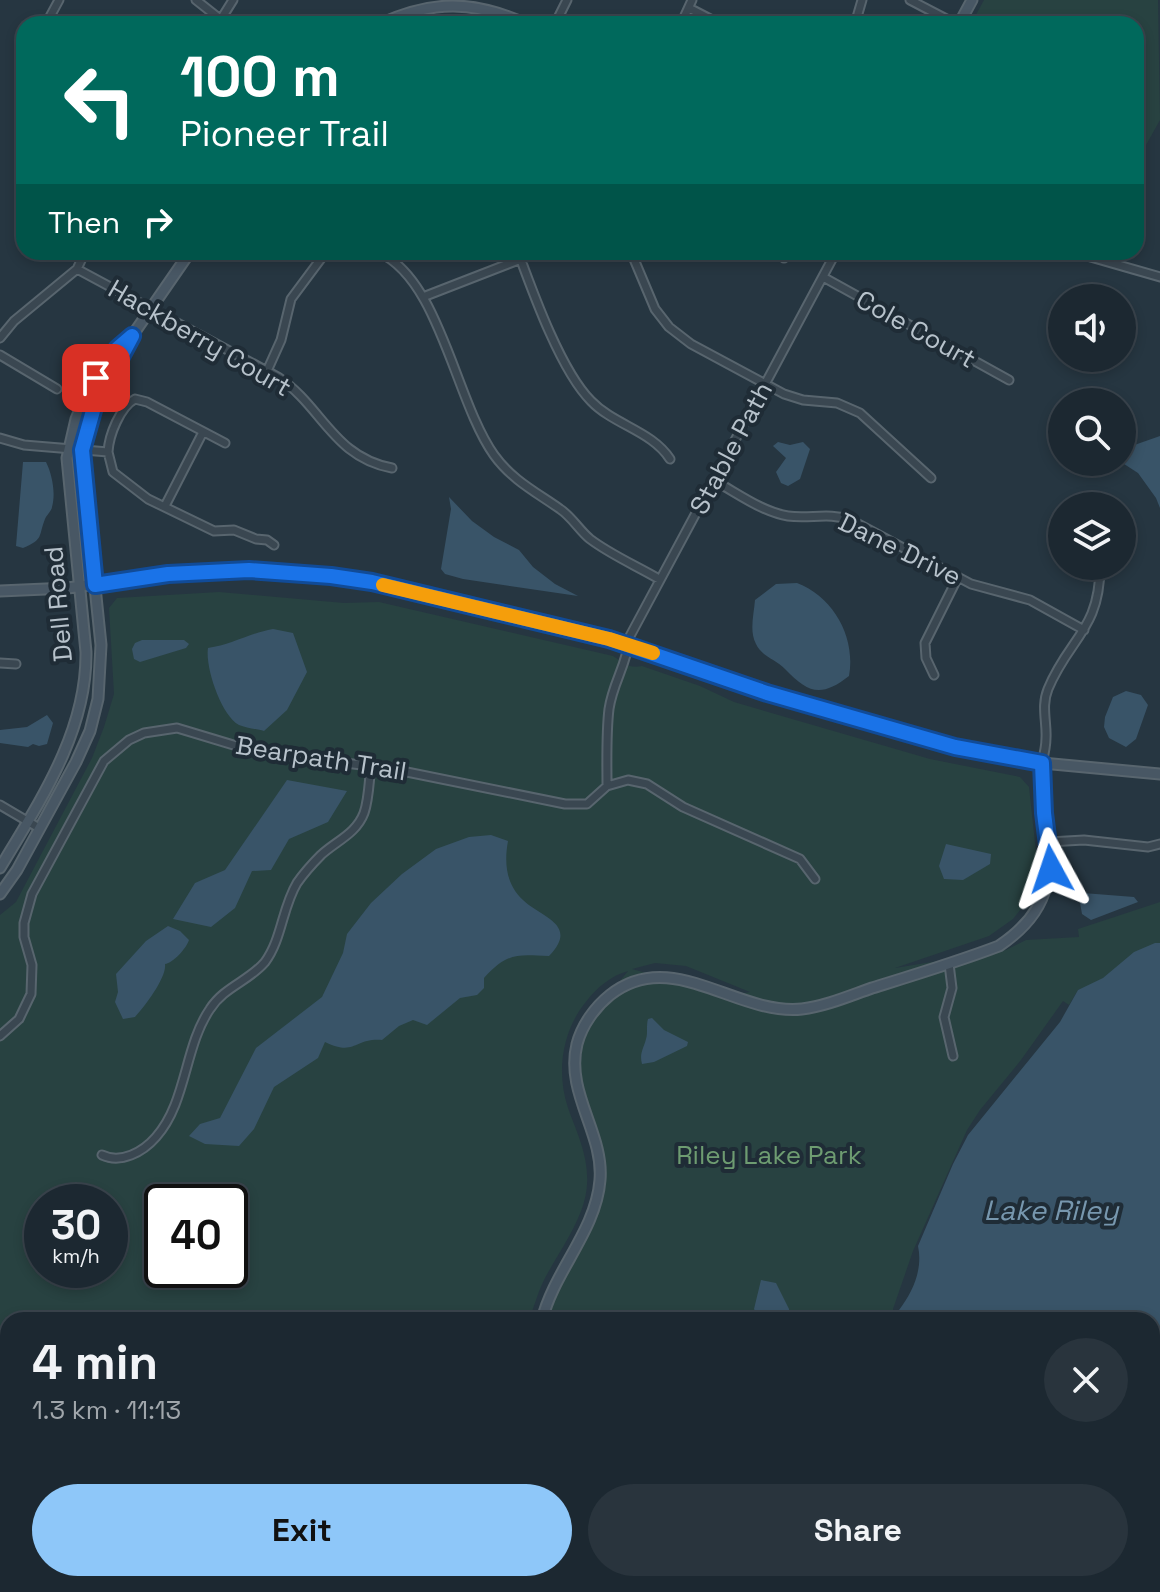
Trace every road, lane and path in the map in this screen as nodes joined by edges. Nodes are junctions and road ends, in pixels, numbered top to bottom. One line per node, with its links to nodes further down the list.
1 (196, 0): 5 (street)
2 (910, 0): 9 (street)
3 (430, 3): 6 (main road); 7 (main road)
4 (691, 4): 8 (street)
5 (213, 16)
6 (399, 16)
7 (505, 16)
8 (708, 16)
9 (942, 16)
10 (81, 260): 19 (street)
11 (184, 260): 23 (main road, Dell Road)
12 (320, 260): 27 (street)
13 (392, 260): 22 (street)
14 (510, 260): 22 (street)
15 (521, 260): 37 (street)
16 (634, 260): 29 (street)
17 (832, 260): 20 (street, Stable Path)
18 (1101, 260): 21 (street)
19 (77, 269): 23 (street, Hackberry Court); 25 (street)
20 (823, 277): 28 (street, Cole Court); 29 (street, Stable Path)
21 (1160, 277)
22 (423, 297): 44 (street)
23 (150, 309): 24 (main road, Dell Road); 27 (street, Hackberry Court)
24 (132, 336): 34 (main road, Dell Road); 35 (main road, Dell Road)
25 (0, 338)
26 (0, 355): 30 (street)
27 (267, 371): 38 (street, Hackberry Court)
28 (1009, 380)
29 (765, 383): 39 (street); 40 (street, Stable Path)
30 (57, 389)
31 (203, 432): 33 (street); 36 (street); 41 (street)
32 (0, 438): 34 (street)
33 (225, 443)
34 (69, 448): 35 (street); 47 (main road, Dell Road)
35 (82, 450): 36 (street); 46 (main road, Dell Road)
36 (108, 452): 41 (street)
37 (670, 459)
38 (392, 468)
39 (931, 478)
40 (713, 480): 43 (street, Dane Drive); 44 (street, Stable Path)
41 (165, 506): 42 (street)
42 (274, 545)
43 (958, 577): 49 (street, Dane Drive); 53 (street)
44 (659, 579): 50 (street, Stable Path)
45 (1099, 580): 49 (street)
46 (95, 585): 47 (main road); 50 (main road); 60 (main road, Dell Road)
47 (79, 587): 48 (main road); 59 (main road, Dell Road)
48 (0, 591)
49 (1084, 630): 54 (street)
50 (629, 644): 54 (main road); 57 (street)
51 (0, 663): 52 (street)
52 (16, 664)
53 (934, 675)
54 (1042, 763): 56 (main road); 61 (main road)
55 (371, 765): 57 (street, Bearpath Trail); 67 (street, Bearpath Trail); 69 (street)
56 (1160, 774)
57 (607, 786): 64 (street, Bearpath Trail)
58 (0, 805): 59 (street)
59 (26, 822): 60 (street); 63 (main road, Dell Road)
60 (39, 828): 65 (main road, Dell Road)
61 (1049, 842): 62 (street); 66 (main road)
62 (1160, 844)
63 (0, 868)
64 (815, 879)
65 (0, 894)
66 (949, 964): 68 (street); 70 (main road)
67 (0, 1036)
68 (953, 1056)
69 (102, 1155)
70 (545, 1312)

